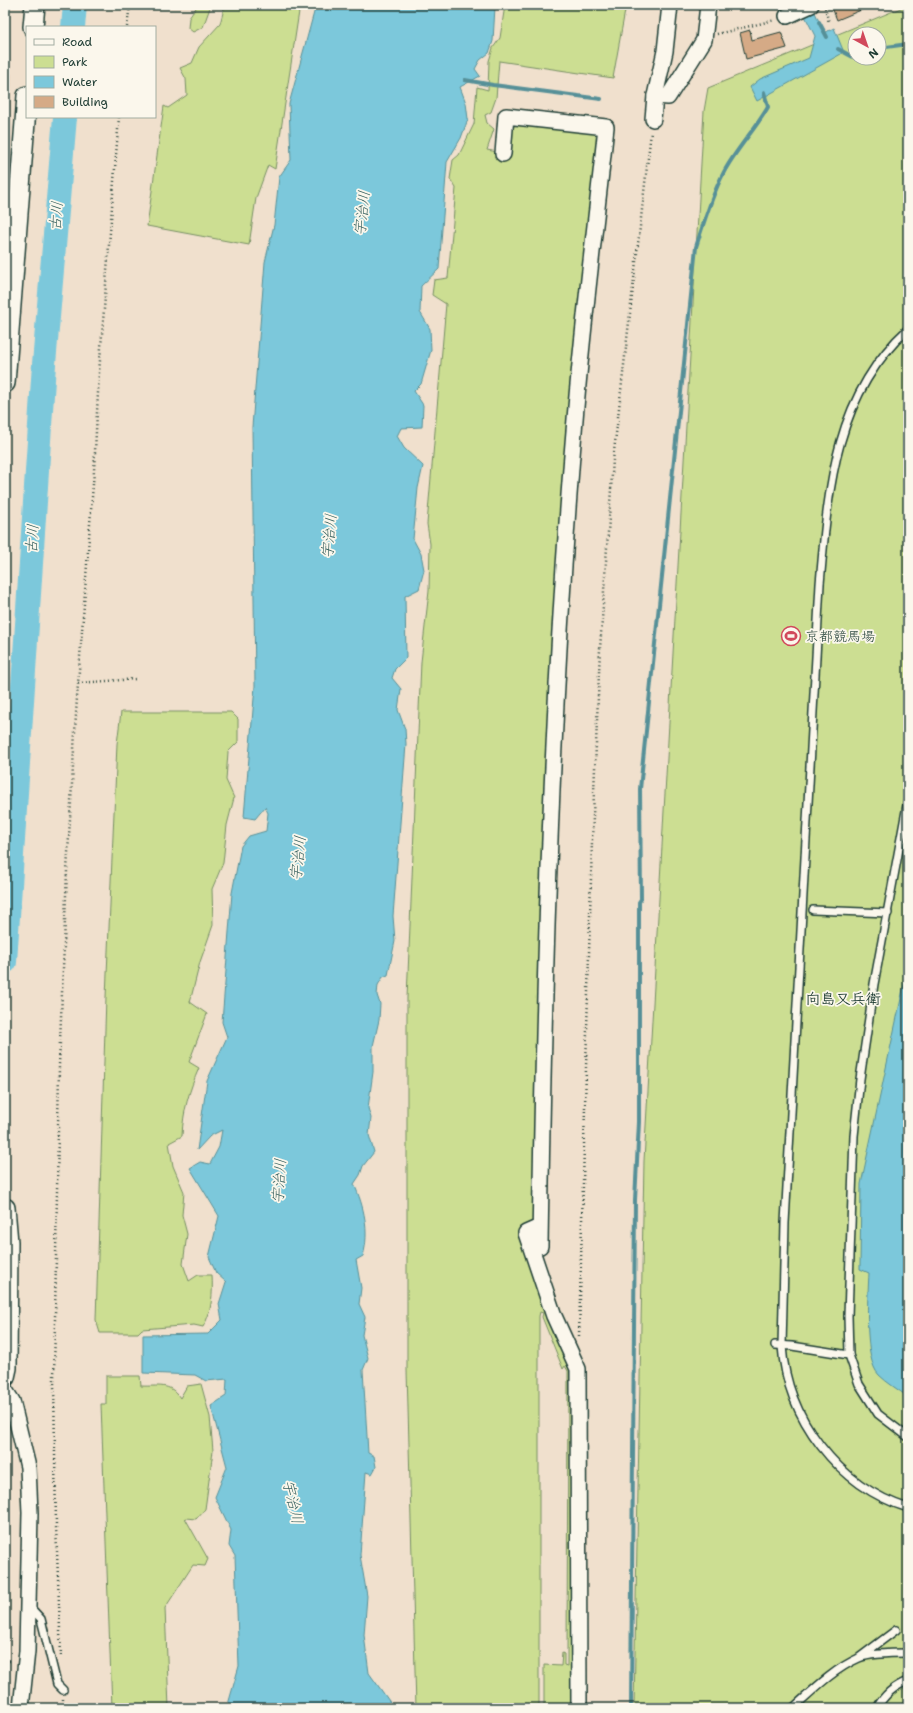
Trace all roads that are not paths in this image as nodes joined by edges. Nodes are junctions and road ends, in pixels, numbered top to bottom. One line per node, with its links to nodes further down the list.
1 (35, 5): 6 (street)
2 (670, 5): 7 (street)
3 (708, 5): 7 (street)
4 (807, 7): 5 (street)
5 (786, 16)
6 (33, 26)
7 (655, 96): 9 (street)
8 (26, 109): 12 (street)
9 (653, 120)
10 (503, 154): 30 (street)
11 (908, 329): 17 (lane)
12 (5, 383)
13 (908, 800): 15 (lane)
14 (814, 910): 15 (lane)
15 (888, 913): 18 (lane)
16 (5, 1208): 19 (street)
17 (779, 1346): 18 (lane); 22 (lane)
18 (849, 1355): 21 (lane)
19 (5, 1377)
20 (5, 1390): 23 (street)
21 (908, 1437)
22 (908, 1508)
23 (28, 1605): 28 (lane); 29 (street)
24 (896, 1630): 26 (lane)
25 (908, 1653): 26 (lane)
26 (860, 1657): 31 (lane)
27 (908, 1680): 32 (lane)
28 (63, 1690)
29 (21, 1708)
30 (579, 1708)
31 (793, 1708)
32 (877, 1708)

